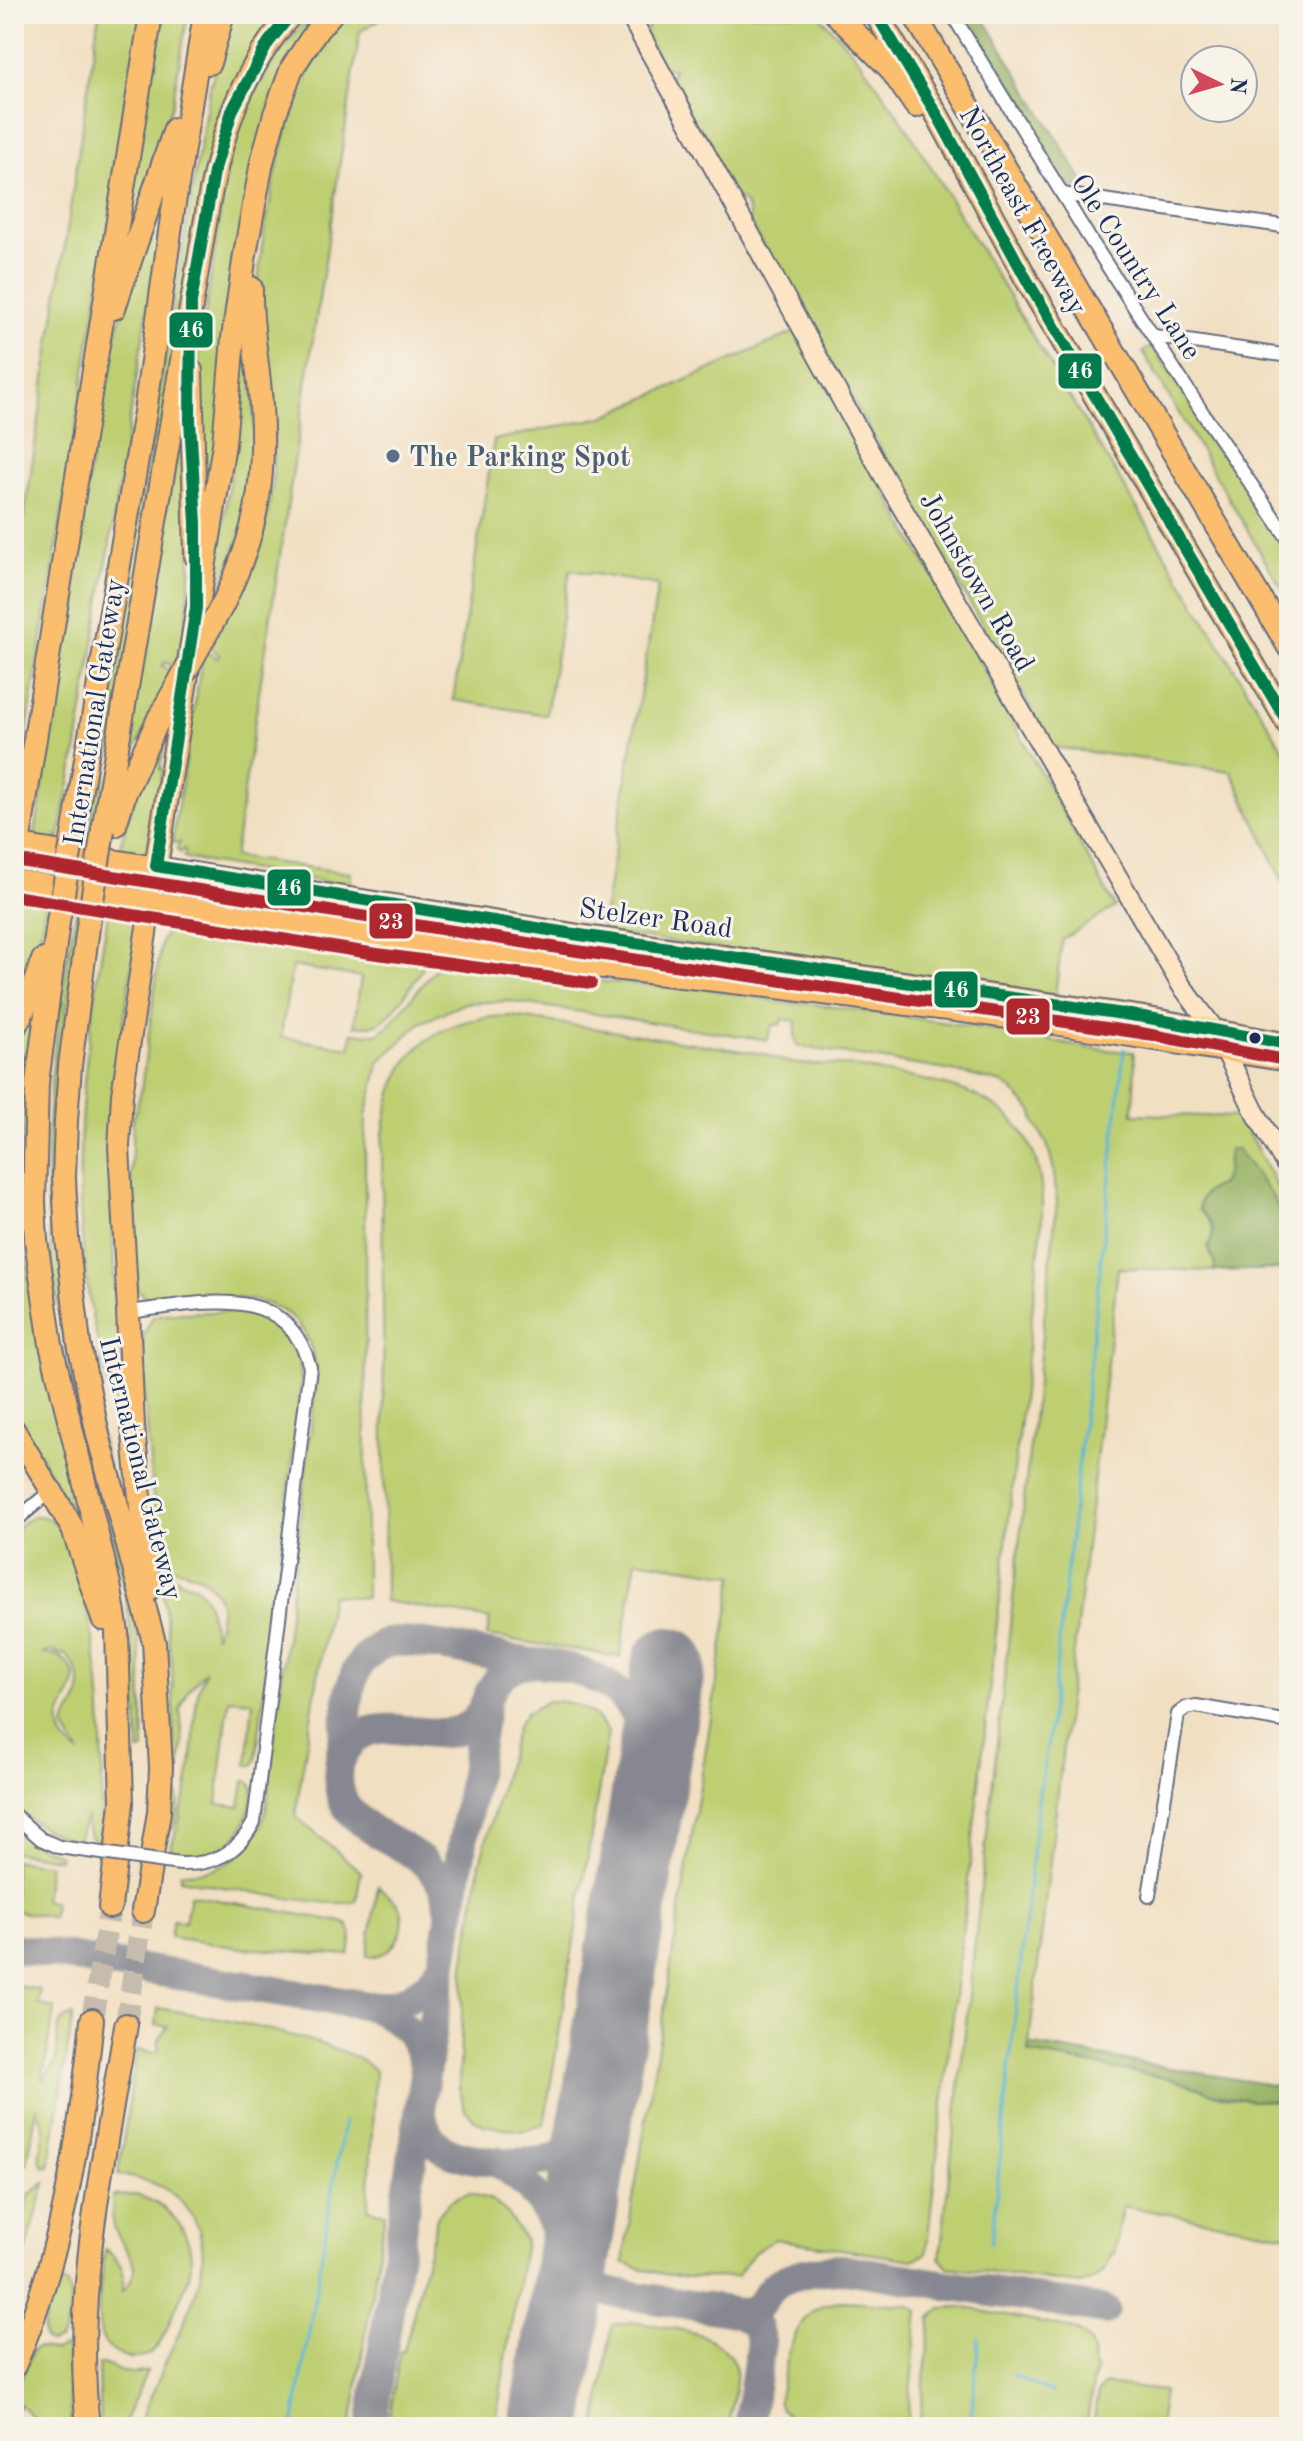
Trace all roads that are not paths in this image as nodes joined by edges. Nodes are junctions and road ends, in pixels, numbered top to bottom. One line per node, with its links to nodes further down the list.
1 (151, 14): 19 (highway)
2 (202, 14): 16 (highway, International Gateway); 19 (highway)
3 (223, 14): 16 (highway)
4 (291, 14): 15 (highway, International Gateway)
5 (331, 14): 12 (highway)
6 (629, 14): 31 (main road, Johnstown Road)
7 (836, 14): 14 (highway)
8 (876, 14): 14 (highway, Northeast Freeway)
9 (916, 14): 22 (highway, Northeast Freeway)
10 (952, 14): 11 (street, Ole Country Lane)
11 (1062, 194): 13 (street); 17 (street, Ole Country Lane)
12 (256, 200): 21 (highway); 24 (highway, bridge)
13 (1289, 227)
14 (1028, 282): 23 (highway, Northeast Freeway)
15 (191, 302): 21 (highway); 24 (highway, International Gateway)
16 (155, 336): 29 (highway, International Gateway, bridge)
17 (1154, 336): 18 (street); 20 (street, Ole Country Lane)
18 (1289, 356)
19 (92, 379): 25 (highway)
20 (1289, 540)
21 (196, 608): 26 (highway)
22 (1289, 647)
23 (1289, 725)
24 (108, 830): 40 (highway, International Gateway, bridge)
25 (15, 851): 26 (main road, Stelzer Road)
26 (156, 866): 28 (main road); 31 (main road, Stelzer Road)
27 (14, 880): 28 (main road, Stelzer Road)
28 (151, 901): 33 (main road, Stelzer Road); 36 (main road)
29 (58, 922): 30 (highway); 41 (highway, International Gateway)
30 (14, 1028)
31 (1215, 1030): 32 (main road, Stelzer Road); 33 (main road, Johnstown Road)
32 (1289, 1044)
33 (1224, 1052): 34 (main road, Stelzer Road); 35 (main road, Johnstown Road)
34 (1289, 1061)
35 (1289, 1170)
36 (128, 1312): 40 (highway); 45 (street, bridge)
37 (14, 1429): 38 (main road)
38 (51, 1491): 39 (street); 41 (highway)
39 (14, 1522)
40 (154, 1642): 48 (highway, International Gateway)
41 (120, 1686): 47 (highway, International Gateway)
42 (1289, 1722): 46 (street)
43 (14, 1815): 45 (street)
44 (14, 1822): 45 (street)
45 (27, 1828)
46 (1149, 1896)
47 (110, 1907)
48 (143, 1911)
49 (92, 2020): 51 (highway)
50 (126, 2025): 54 (highway)
51 (30, 2326): 52 (highway); 53 (highway)
52 (14, 2366)
53 (14, 2387)
54 (88, 2427)

